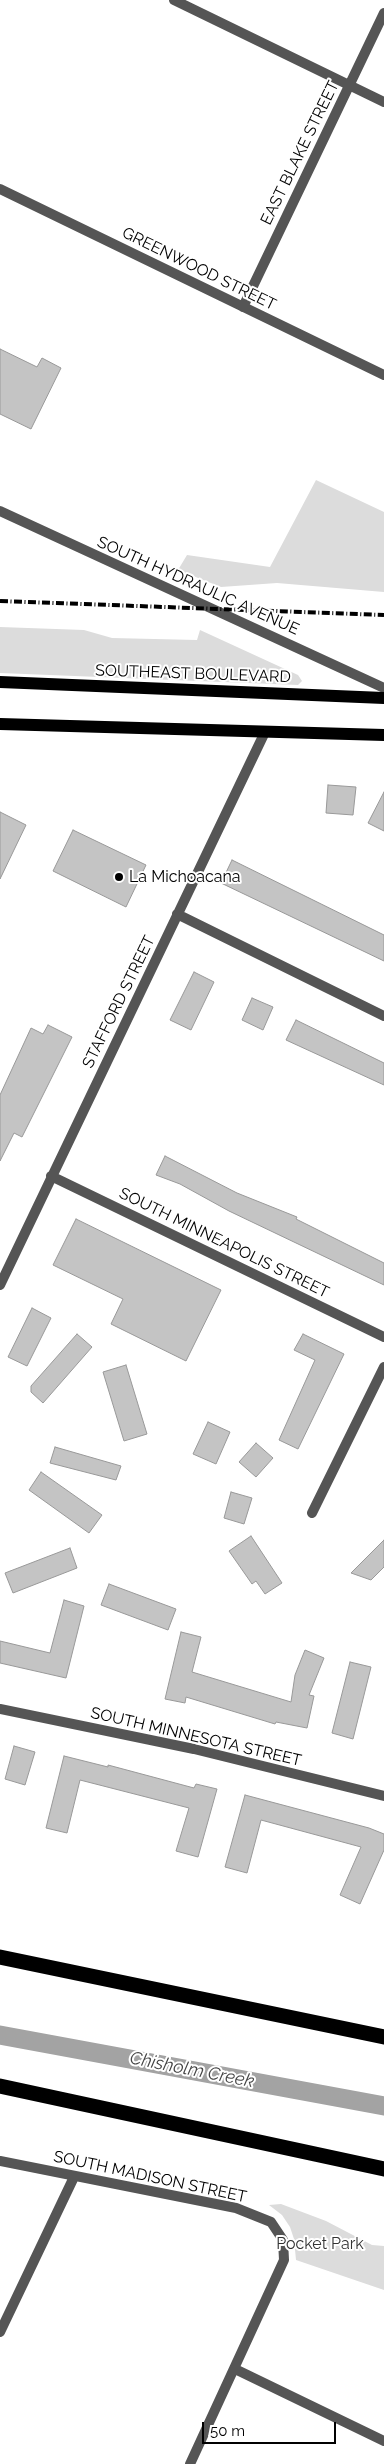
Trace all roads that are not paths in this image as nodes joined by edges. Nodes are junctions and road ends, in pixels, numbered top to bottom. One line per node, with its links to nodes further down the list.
1 (174, 0): 3 (street)
2 (384, 13): 3 (street, EAST BLAKE STREET)
3 (349, 85): 4 (street); 6 (street, EAST BLAKE STREET)
4 (384, 102)
5 (0, 189): 6 (street, GREENWOOD STREET)
6 (243, 306): 7 (street, GREENWOOD STREET)
7 (384, 375)
8 (0, 511): 10 (street, SOUTH HYDRAULIC AVENUE)
9 (0, 682): 11 (main road, SOUTHEAST BOULEVARD)
10 (384, 688)
11 (384, 698)
12 (0, 724): 13 (main road)
13 (265, 732): 14 (main road); 15 (street, STAFFORD STREET)
14 (384, 735)
15 (177, 914): 16 (street); 17 (street, STAFFORD STREET)
16 (384, 1016)
17 (52, 1176): 18 (street, STAFFORD STREET); 19 (street, SOUTH MINNEAPOLIS STREET)
18 (0, 1285)
19 (384, 1337)
20 (384, 1367): 21 (street)
21 (312, 1513)
22 (0, 1709): 23 (street, SOUTH MINNESOTA STREET)
23 (384, 1796)
24 (0, 1957): 25 (highway)
25 (384, 2037)
26 (0, 2086): 28 (highway)
27 (0, 2161): 29 (street, SOUTH MADISON STREET)
28 (384, 2169)
29 (74, 2177): 30 (street); 31 (street, SOUTH MADISON STREET)
30 (0, 2332)
31 (235, 2369): 32 (street); 33 (street)
32 (384, 2442)
33 (190, 2464)

